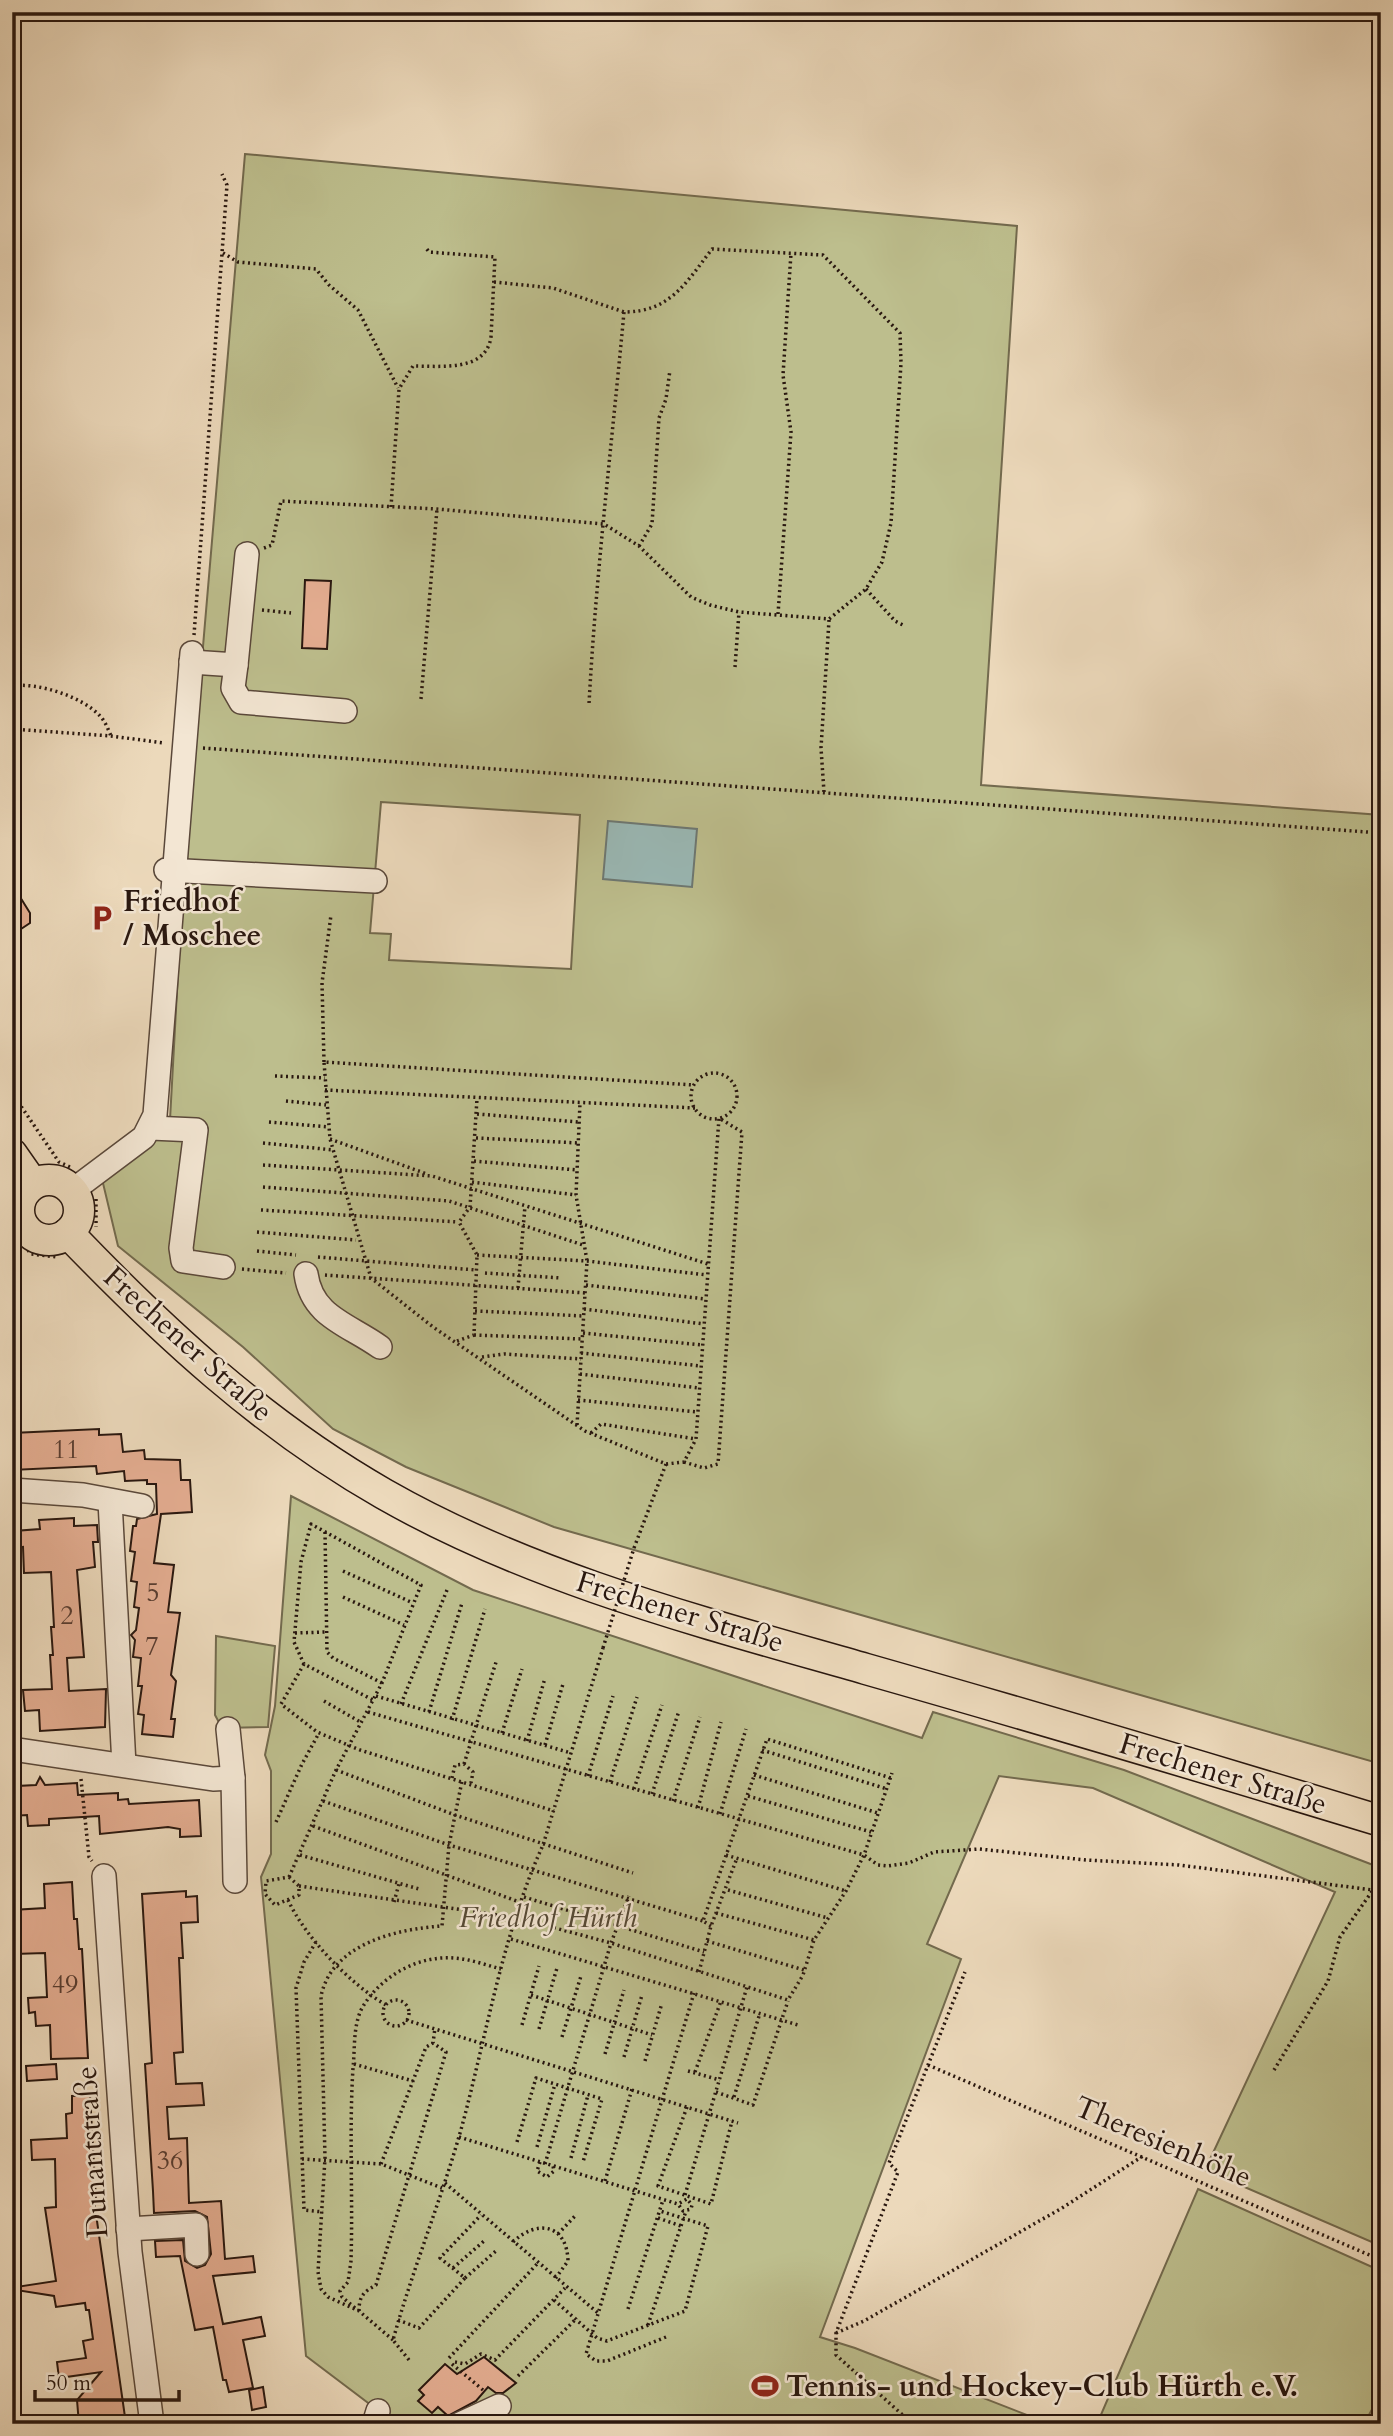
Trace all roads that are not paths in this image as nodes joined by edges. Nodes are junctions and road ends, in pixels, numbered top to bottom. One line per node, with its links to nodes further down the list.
1 (247, 554): 2 (street)
2 (236, 666): 3 (street); 4 (street)
3 (345, 711)
4 (170, 871): 5 (street); 6 (street)
5 (375, 881)
6 (151, 1128): 9 (street); 13 (street)
7 (12, 1154): 8 (main road)
8 (33, 1184): 9 (main road); 10 (main road)
9 (72, 1191): 11 (main road)
10 (18, 1231): 11 (main road)
11 (68, 1233): 22 (main road, Frechener Straße)
12 (305, 1262): 14 (street)
13 (223, 1267)
14 (380, 1347)
15 (12, 1490): 16 (street)
16 (110, 1501): 17 (street); 20 (street)
17 (142, 1506)
18 (228, 1729): 21 (street)
19 (12, 1749): 20 (street)
20 (124, 1765): 21 (street)
21 (233, 1778): 24 (street)
22 (1381, 1821)
23 (104, 1875): 26 (street, Dunantstraße)
24 (235, 1881)
25 (196, 2217): 26 (street)
26 (128, 2225): 27 (street); 29 (street, Dunantstraße)
27 (197, 2254)
28 (499, 2406): 30 (street)
29 (152, 2424)
30 (460, 2424)

